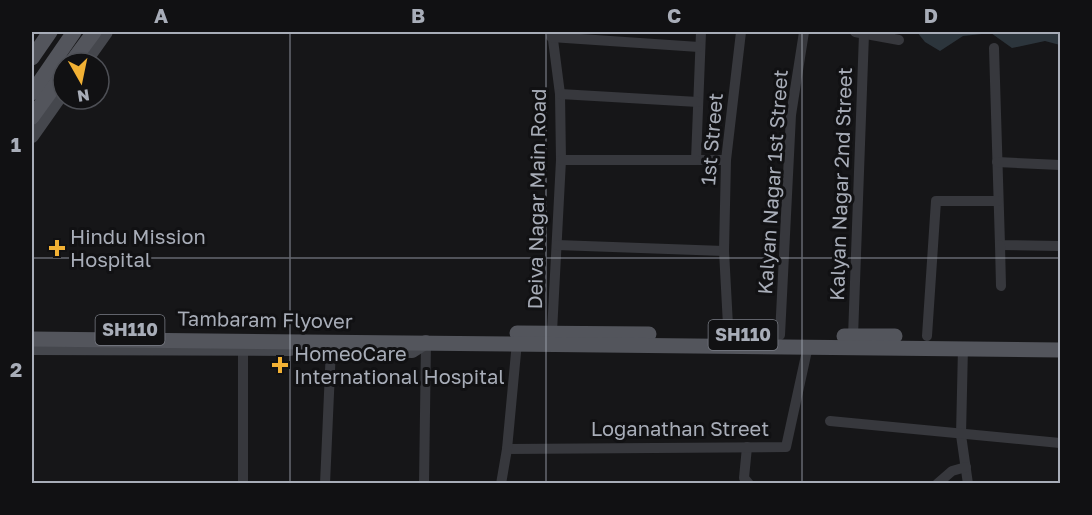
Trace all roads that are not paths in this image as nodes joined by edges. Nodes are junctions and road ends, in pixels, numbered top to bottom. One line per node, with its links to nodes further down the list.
1 (51, 32): 15 (main road)
2 (74, 32): 17 (main road)
3 (94, 32): 13 (main road)
4 (106, 32): 14 (street)
5 (700, 32): 11 (street)
6 (741, 32): 25 (street, 1st Street)
7 (804, 32): 36 (street, Kalyan Nagar 1st Street)
8 (860, 32): 10 (street); 37 (street, Kalyan Nagar 2nd Street)
9 (551, 34): 11 (street); 18 (street, Deiva Nagar Main Road)
10 (899, 40)
11 (699, 47): 19 (street)
12 (994, 48): 26 (street)
13 (80, 51)
14 (93, 51)
15 (32, 58)
16 (51, 91): 21 (main road)
17 (32, 93)
18 (560, 94): 19 (street); 23 (street, Deiva Nagar Main Road)
19 (698, 102): 24 (street)
20 (51, 109): 22 (street)
21 (32, 117)
22 (32, 136)
23 (561, 160): 24 (street); 29 (street, Deiva Nagar Main Road)
24 (696, 160): 25 (street)
25 (726, 160): 32 (street, 1st Street)
26 (997, 162): 27 (street); 28 (street)
27 (1060, 165)
28 (998, 201): 30 (street); 38 (street)
29 (557, 245): 32 (street); 35 (street, Deiva Nagar Main Road)
30 (1000, 245): 31 (street); 33 (street)
31 (1060, 246)
32 (724, 251): 41 (street, 1st Street)
33 (1001, 286)
34 (32, 329): 39 (main road, Tambaram Flyover / SH110)
35 (552, 333): 39 (main road, SH110); 41 (main road, SH110)
36 (780, 336): 37 (main road, SH110); 41 (main road, SH110)
37 (853, 336): 38 (main road, SH110)
38 (927, 336): 42 (main road, SH110)
39 (419, 337): 40 (main road, Tambaram Flyover / SH110); 43 (main road, SH110); 47 (street); 58 (street)
40 (32, 339)
41 (728, 340): 43 (main road, SH110); 44 (main road, SH110)
42 (1060, 340)
43 (516, 342): 54 (street)
44 (808, 346): 45 (main road, SH110); 53 (street, Loganathan Street)
45 (963, 347): 49 (main road, SH110); 51 (street)
46 (32, 348): 48 (street)
47 (331, 348): 48 (street); 57 (street)
48 (243, 349): 56 (street)
49 (1060, 350)
50 (830, 421): 51 (street)
51 (961, 435): 52 (street); 55 (street)
52 (1060, 443)
53 (747, 447): 54 (street, Loganathan Street); 60 (street)
54 (507, 449): 59 (street)
55 (966, 467): 61 (street); 62 (street)
56 (243, 483)
57 (325, 483)
58 (424, 483)
59 (501, 483)
60 (749, 483)
61 (937, 483)
62 (968, 483)

